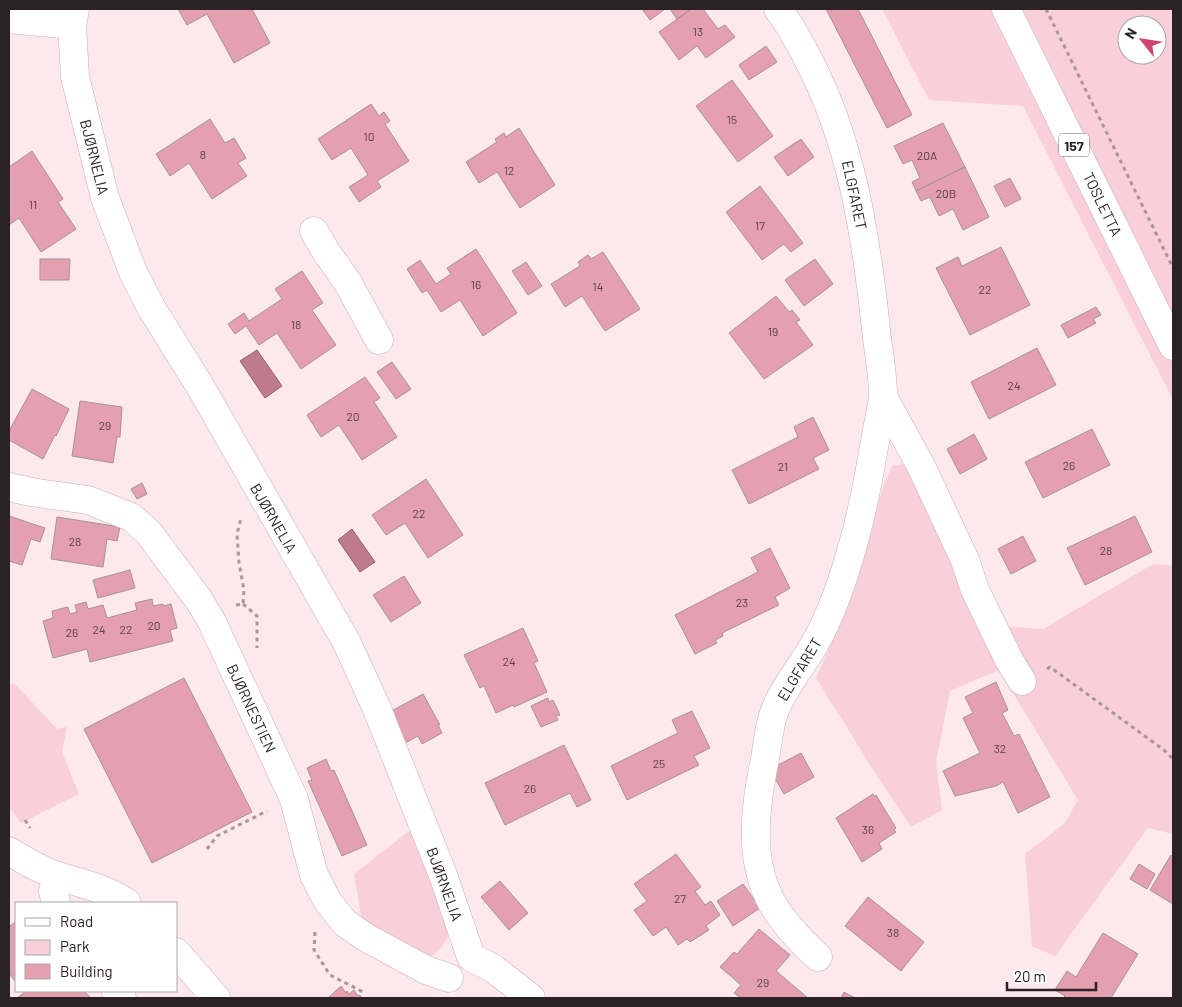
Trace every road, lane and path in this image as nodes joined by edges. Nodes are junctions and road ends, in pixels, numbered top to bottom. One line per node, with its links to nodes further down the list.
1 (778, 9): 10 (street, ELGFARET)
2 (1006, 9): 9 (street, TOSLETTA / 157)
3 (1046, 9): 7 (path)
4 (73, 17): 5 (street); 12 (street, BJØRNELIA)
5 (9, 19)
6 (314, 231): 8 (street)
7 (1173, 268)
8 (379, 340)
9 (1173, 346)
10 (883, 397): 14 (street, ELGFARET); 25 (street, ELGFARET)
11 (9, 486): 13 (street, BJØRNESTIEN)
12 (260, 492): 13 (path); 24 (street, BJØRNELIA)
13 (199, 600): 16 (street, BJØRNESTIEN)
14 (1022, 681): 15 (path)
15 (1173, 759)
16 (294, 799): 17 (path); 22 (street, BJØRNESTIEN)
17 (207, 849)
18 (9, 851): 19 (street)
19 (59, 876): 20 (street); 21 (street)
20 (56, 902)
21 (126, 902)
22 (328, 902): 26 (street, BJØRNESTIEN); 27 (path)
23 (178, 954): 28 (street)
24 (471, 957): 26 (street); 29 (street)
25 (818, 957)
26 (450, 988)
27 (365, 993)
28 (216, 998)
29 (531, 998)

